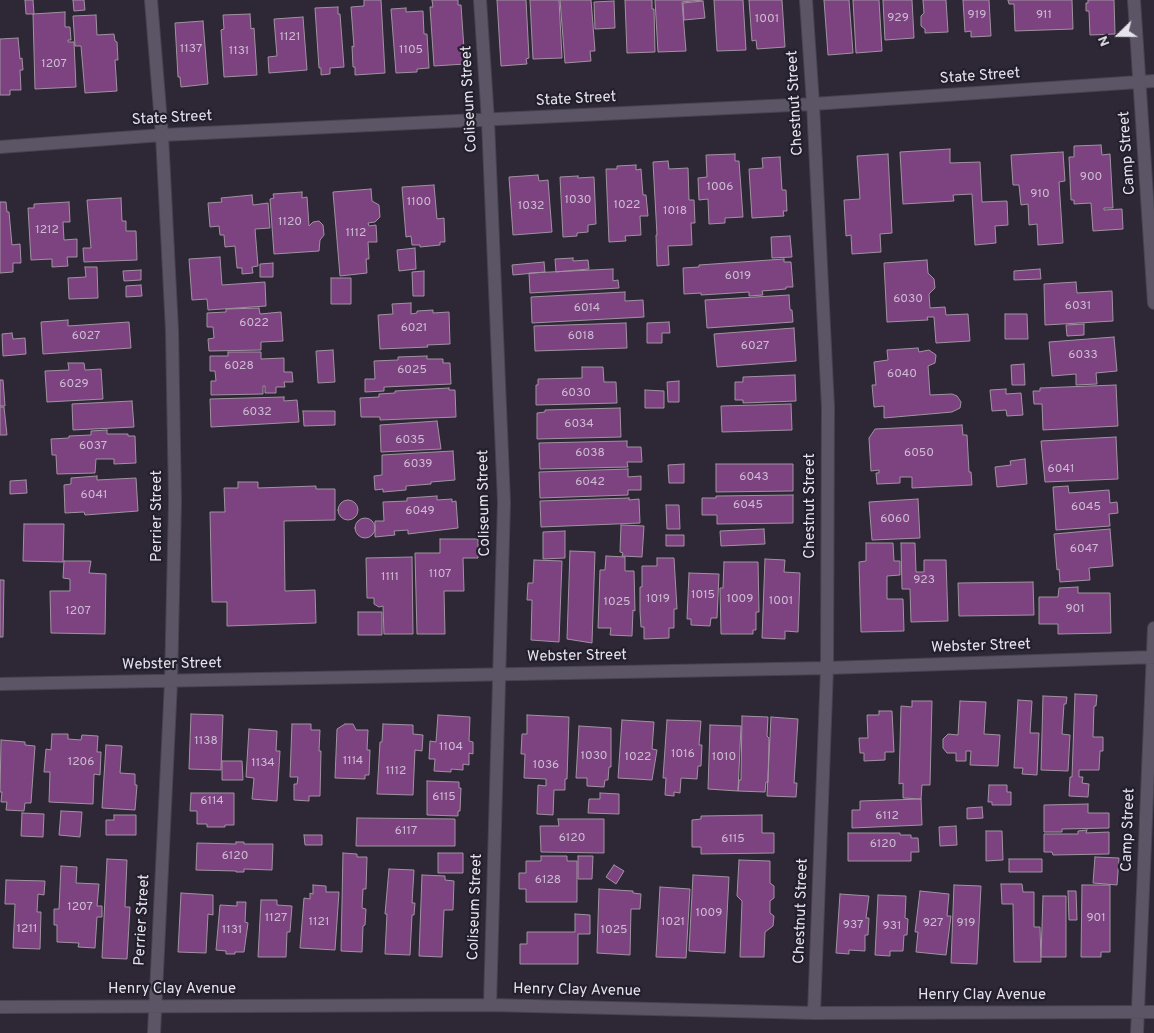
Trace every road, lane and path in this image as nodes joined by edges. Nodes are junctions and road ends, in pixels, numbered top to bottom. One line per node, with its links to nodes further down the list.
1 (151, 0): 9 (street, Perrier Street)
2 (480, 0): 8 (street, Coliseum Street)
3 (806, 0): 7 (street, Chestnut Street)
4 (1134, 0): 6 (street, Camp Street)
5 (1154, 81): 6 (street, State Street)
6 (1139, 82): 7 (street, State Street); 11 (street, Camp Street)
7 (813, 104): 8 (street, State Street); 14 (street, Chestnut Street)
8 (488, 121): 9 (street, State Street); 15 (street, Coliseum Street)
9 (162, 136): 10 (street, State Street); 16 (street, Perrier Street)
10 (0, 147)
11 (1154, 303)
12 (1154, 628): 13 (street, Camp Street)
13 (1153, 657): 14 (street, Webster Street); 21 (street, Camp Street)
14 (827, 668): 15 (street, Webster Street); 23 (street, Chestnut Street)
15 (499, 674): 16 (street, Webster Street); 18 (street, Coliseum Street)
16 (171, 682): 17 (street, Webster Street); 20 (street, Perrier Street)
17 (0, 684)
18 (490, 1005): 20 (street, Henry Clay Avenue); 23 (street, Henry Clay Avenue)
19 (0, 1007): 20 (street, Henry Clay Avenue)
20 (155, 1007): 24 (street, Perrier Street)
21 (1138, 1012): 22 (street, Henry Clay Avenue); 23 (street, Henry Clay Avenue); 25 (street, Camp Street)
22 (1154, 1012)
23 (814, 1013)
24 (154, 1033)
25 (1137, 1033)

